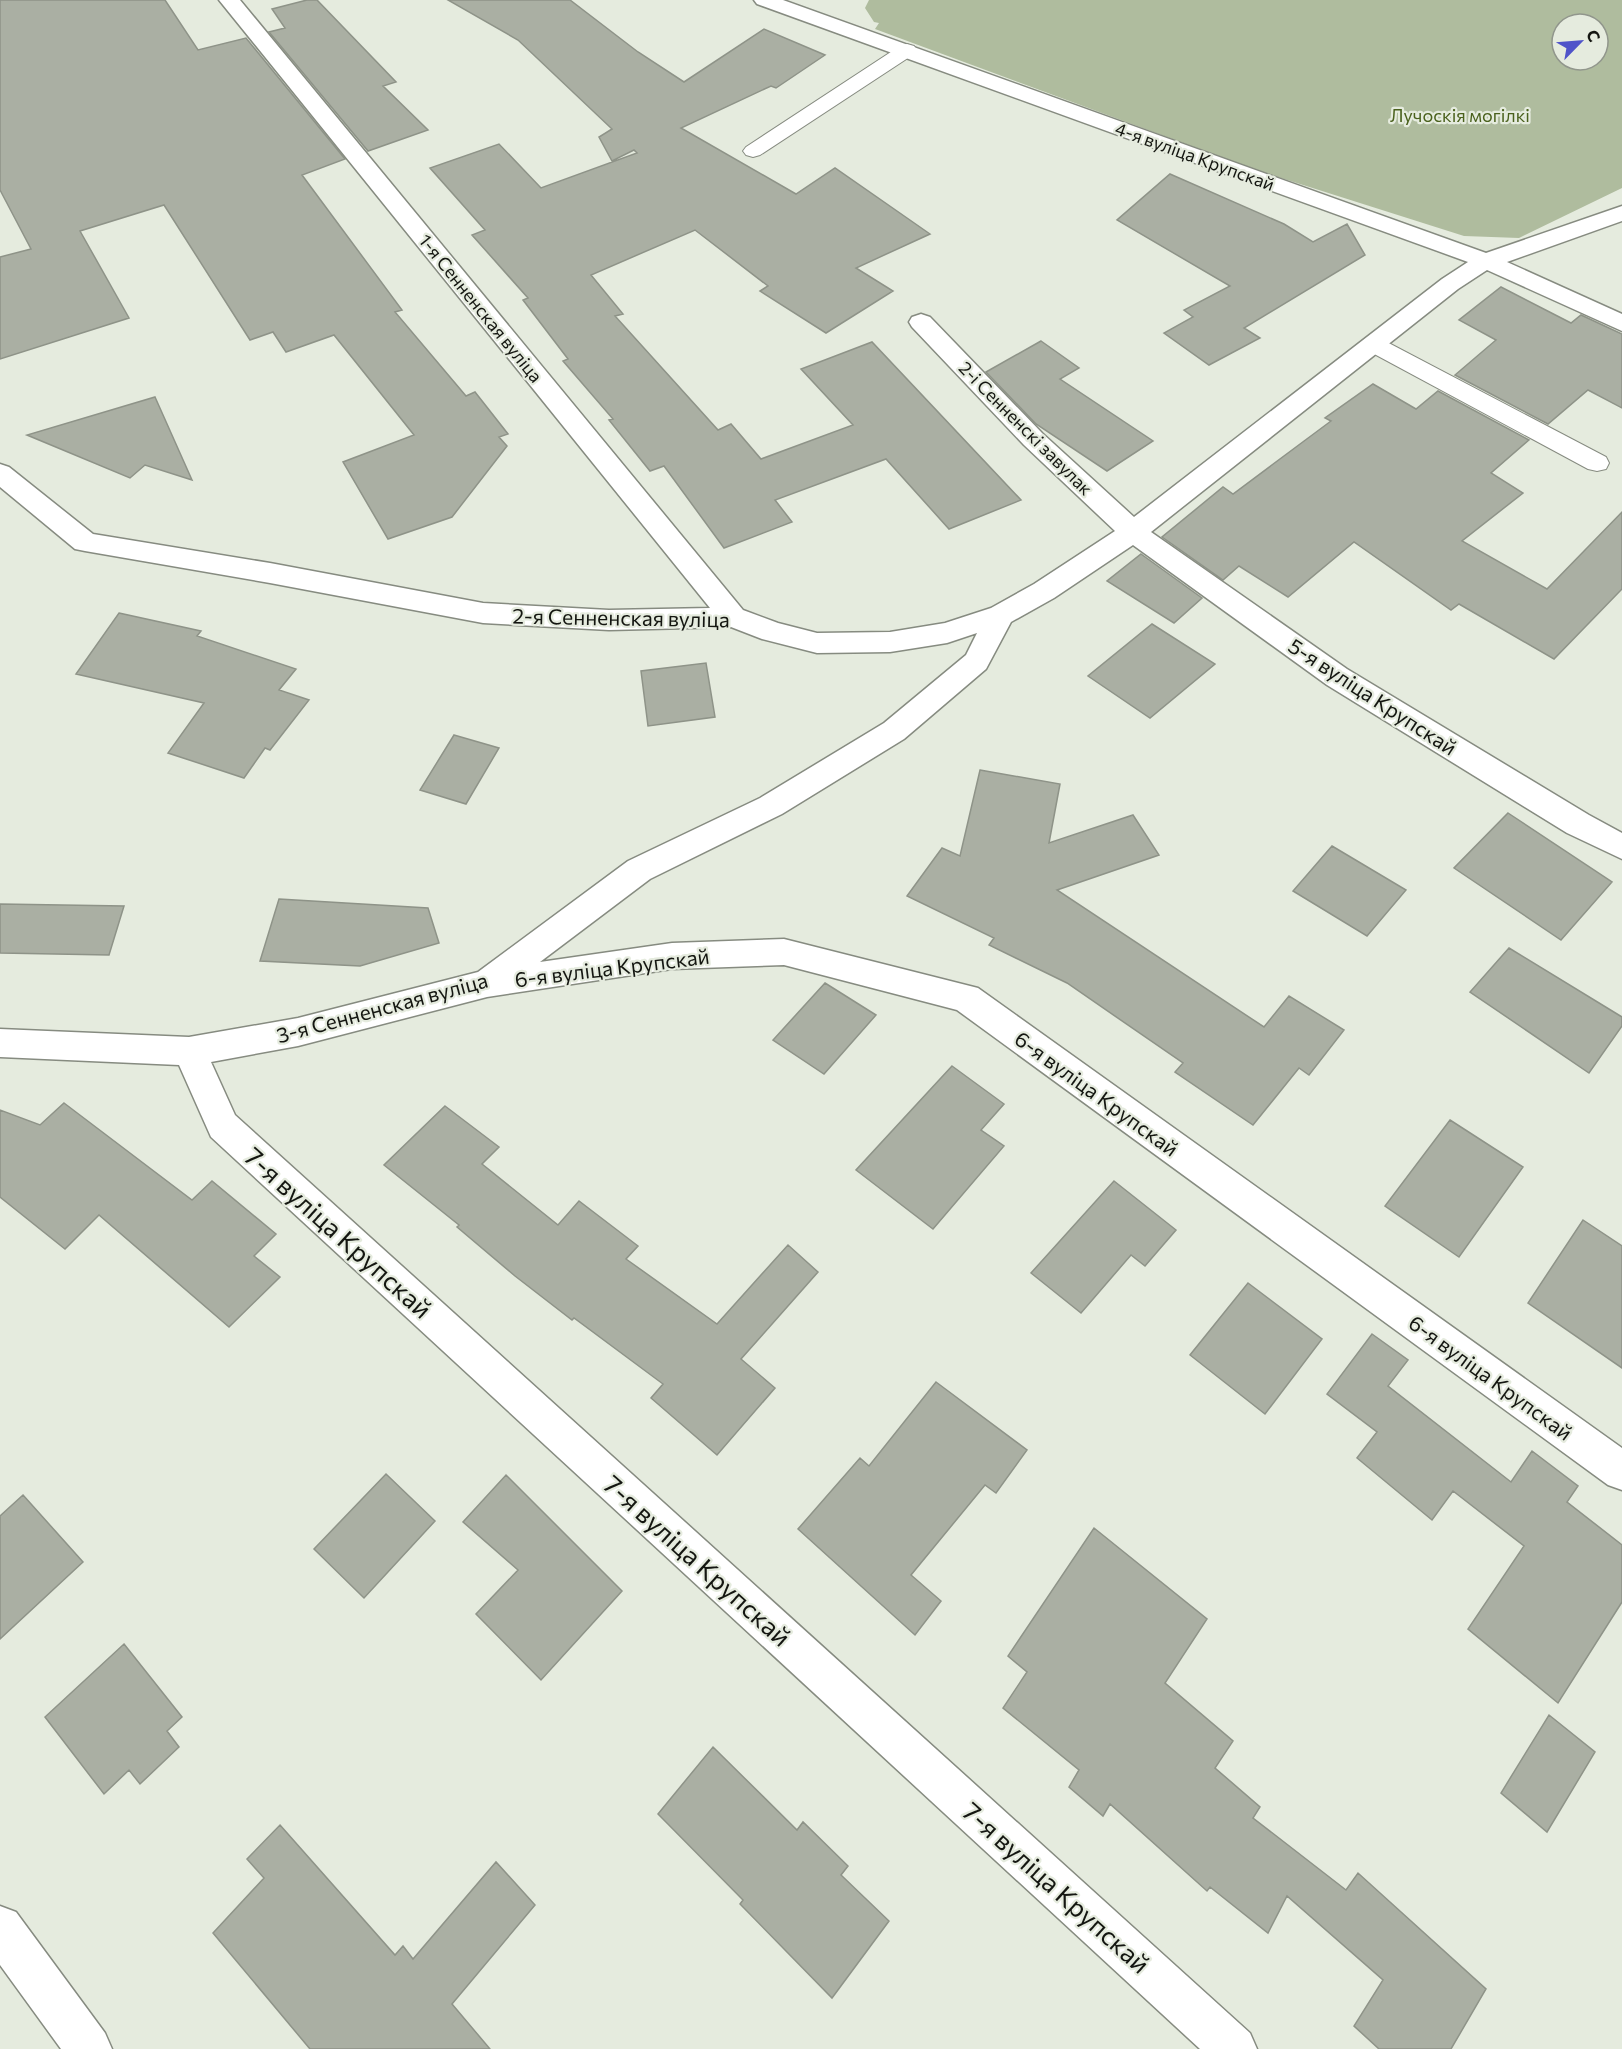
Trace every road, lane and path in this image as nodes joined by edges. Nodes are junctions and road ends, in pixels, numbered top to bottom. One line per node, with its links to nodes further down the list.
1 (229, 0): 14 (street, 1-я Сенненская вуліца)
2 (764, 0): 3 (street, 4-я вуліца Крупскай)
3 (907, 50): 4 (lane); 6 (street, 4-я вуліца Крупскай)
4 (753, 151)
5 (1622, 213): 6 (street, 2-я Сенненская вуліца)
6 (1486, 261): 8 (street, 4-я вуліца Крупскай); 9 (street, 2-я Сенненская вуліца)
7 (921, 322): 12 (street, 2-і Сенненскі завулак)
8 (1622, 322)
9 (1373, 344): 10 (lane); 12 (street, 2-я Сенненская вуліца)
10 (1597, 463)
11 (0, 473): 14 (street, 2-я Сенненская вуліца)
12 (1133, 532): 13 (street, 2-я Сенненская вуліца); 15 (street, 5-я вуліца Крупскай)
13 (1001, 615): 14 (street, 2-я Сенненская вуліца); 16 (street, 3-я Сенненская вуліца)
14 (733, 617)
15 (1622, 847)
16 (487, 983): 18 (street, 3-я Сенненская вуліца); 19 (street, 6-я вуліца Крупскай)
17 (0, 1043): 18 (street, 3-я Сенненская вуліца)
18 (189, 1051): 22 (street, 7-я вуліца Крупскай)
19 (1622, 1471)
20 (0, 1929): 21 (street)
21 (89, 2049)
22 (1233, 2049)

